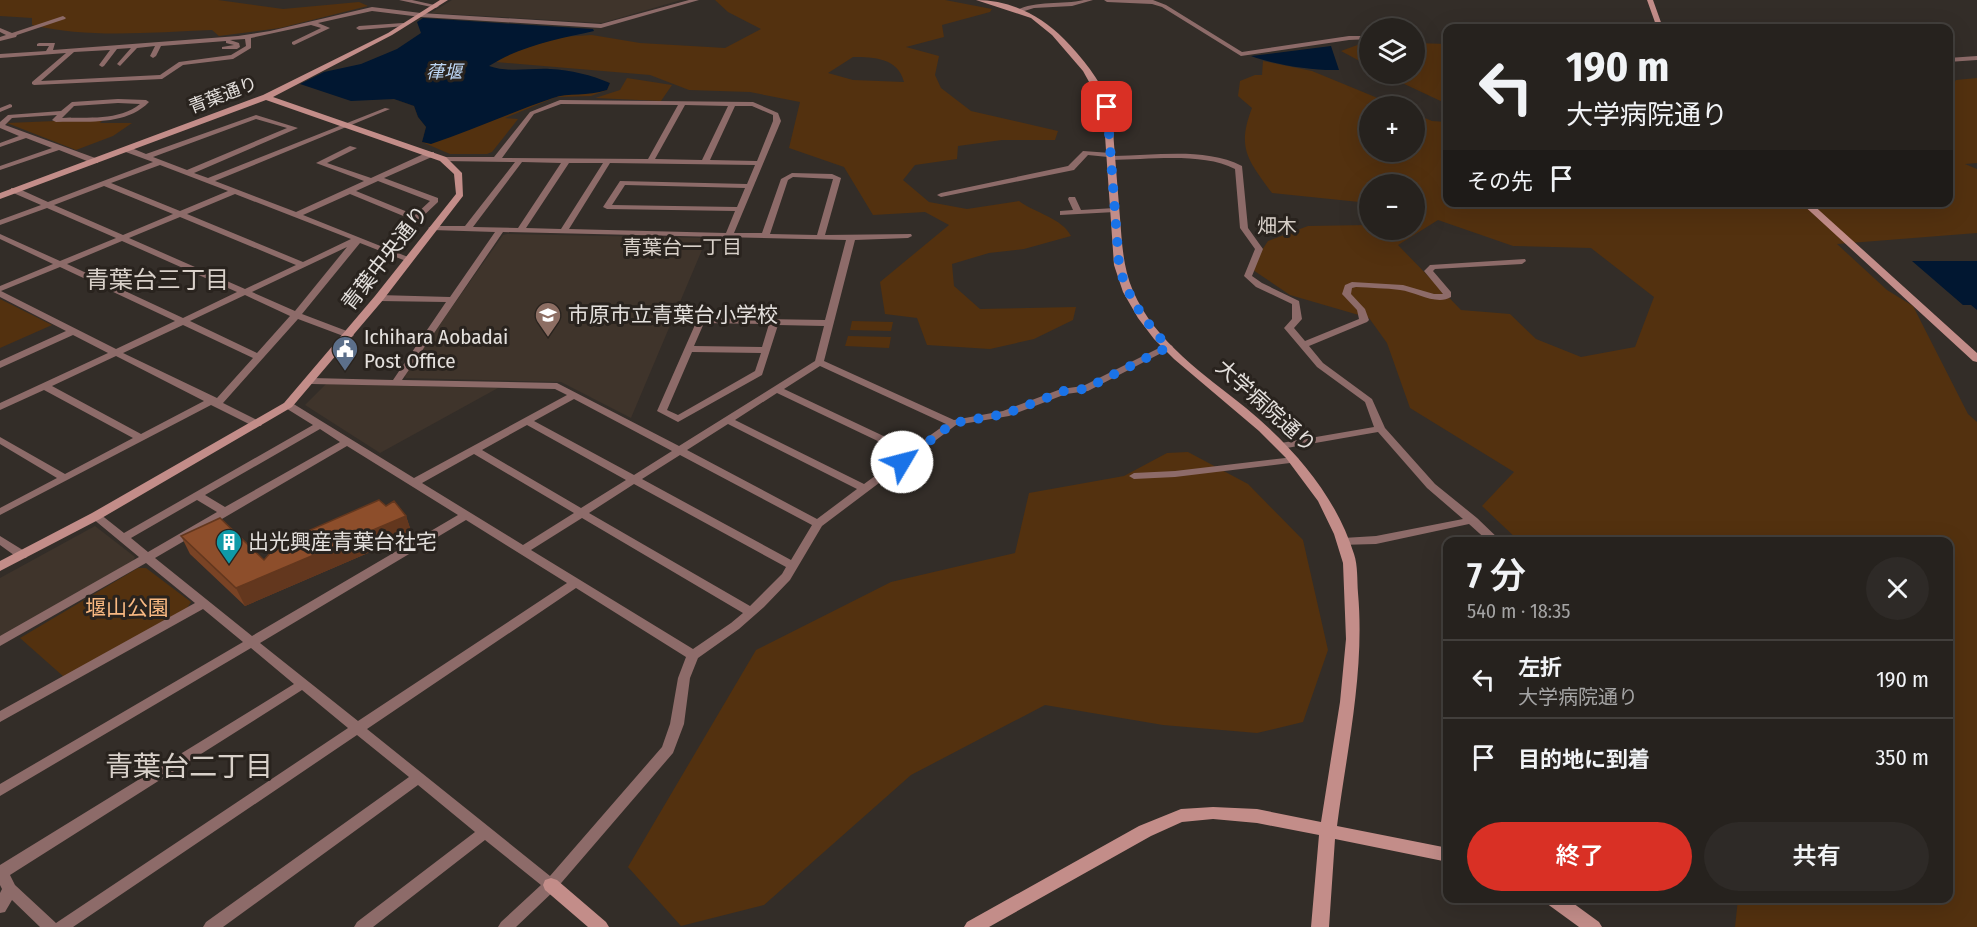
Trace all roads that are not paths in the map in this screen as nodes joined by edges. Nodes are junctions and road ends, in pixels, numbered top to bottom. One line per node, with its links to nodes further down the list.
1 (402, 0): 9 (street)
2 (445, 0): 9 (street, 青葉通り)
3 (696, 0): 12 (street)
4 (979, 0): 11 (street, 大学病院通り)
5 (1090, 0): 8 (street)
6 (1107, 0): 20 (street)
7 (1650, 0): 15 (street)
8 (1025, 2): 11 (street)
9 (436, 6): 12 (street, 青葉通り)
10 (384, 9): 12 (street); 14 (street); 16 (street)
11 (1018, 11): 52 (street, 大学病院通り)
12 (421, 15): 16 (street, 青葉通り)
13 (63, 18): 18 (street)
14 (311, 23): 19 (street); 23 (street)
15 (1659, 24)
16 (403, 25): 37 (street, 青葉通り)
17 (0, 30): 18 (street)
18 (14, 36): 21 (street)
19 (249, 36): 22 (street); 29 (street)
20 (1359, 38)
21 (0, 39)
22 (216, 40): 25 (street); 27 (street)
23 (294, 43)
24 (39, 45): 30 (street)
25 (158, 46): 26 (street); 32 (street)
26 (134, 48): 28 (street); 35 (street)
27 (224, 48)
28 (114, 49): 29 (street); 36 (street)
29 (71, 52): 30 (street)
30 (48, 53): 31 (street)
31 (0, 56)
32 (153, 56)
33 (1977, 58): 34 (street)
34 (1953, 60)
35 (120, 64)
36 (102, 65)
37 (266, 97): 45 (street); 50 (street, 青葉通り)
38 (682, 103): 39 (street); 55 (street); 61 (street)
39 (732, 104): 62 (street); 63 (street)
40 (10, 106): 42 (street)
41 (387, 109): 45 (street)
42 (0, 110)
43 (64, 112): 43 (street); 44 (street)
44 (1, 126): 46 (street)
45 (345, 126): 51 (street); 67 (street)
46 (27, 135): 47 (street); 48 (street)
47 (0, 145)
48 (58, 148): 58 (street); 64 (street)
49 (353, 148): 66 (street)
50 (126, 149): 53 (street); 58 (street, 青葉通り)
51 (431, 154): 54 (street); 66 (street)
52 (1111, 156): 73 (street); 79 (street, 大学病院通り); 113 (street)
53 (146, 157): 60 (street); 65 (street)
54 (443, 159): 55 (street); 85 (street, 青葉中央通り)
55 (497, 159): 56 (street)
56 (521, 159): 57 (street); 86 (street)
57 (567, 160): 59 (street); 88 (street)
58 (94, 161): 70 (street, 青葉通り)
59 (609, 161): 61 (street); 89 (street)
60 (160, 162): 65 (street); 68 (street)
61 (650, 162): 62 (street)
62 (705, 162): 63 (street)
63 (758, 163): 69 (street)
64 (0, 168)
65 (187, 172): 67 (street)
66 (375, 180): 72 (street); 72 (street)
67 (208, 181): 71 (street)
68 (104, 183): 76 (street); 83 (street)
69 (748, 186): 78 (street); 78 (street)
70 (14, 190): 74 (street, 青葉通り); 76 (street)
71 (236, 191): 82 (street); 83 (street)
72 (350, 191): 82 (street)
73 (940, 195)
74 (0, 196)
75 (1072, 199): 80 (street)
76 (48, 205): 84 (street); 95 (street)
77 (1810, 207): 119 (street)
78 (738, 209): 90 (street)
79 (1115, 210): 80 (street); 114 (street, 大学病院通り)
80 (1078, 212): 81 (street)
81 (1063, 213)
82 (296, 214): 97 (street)
83 (179, 215): 95 (street); 101 (street)
84 (0, 223)
85 (432, 228): 86 (street); 98 (street, 青葉中央通り)
86 (468, 228): 87 (street)
87 (501, 229): 88 (street); 106 (street)
88 (520, 230): 89 (street)
89 (564, 231): 90 (street)
90 (729, 235): 92 (street)
91 (0, 236): 100 (street)
92 (765, 236): 94 (street); 94 (street)
93 (908, 236): 96 (street)
94 (820, 237): 96 (street)
95 (124, 238): 100 (street); 103 (street)
96 (851, 238): 110 (street)
97 (358, 239): 98 (street); 101 (street); 107 (street)
98 (409, 259): 105 (street, 青葉中央通り)
99 (1521, 261): 113 (street)
100 (60, 264): 102 (street); 108 (street)
101 (303, 265): 103 (street)
102 (0, 289)
103 (245, 292): 107 (street); 108 (street)
104 (0, 294): 111 (street)
105 (379, 298): 106 (street); 112 (street, 青葉中央通り)
106 (453, 300): 123 (street)
107 (297, 315): 112 (street); 118 (street)
108 (183, 321): 117 (street); 118 (street)
109 (775, 321): 110 (street); 115 (street); 116 (street)
110 (830, 322): 120 (street)
111 (74, 331): 117 (street); 121 (street)
112 (349, 335): 122 (street, 青葉中央通り)
113 (1302, 345): 135 (street)
114 (1168, 347): 132 (street); 139 (street, 大学病院通り)
115 (689, 349): 116 (street); 116 (street)
116 (766, 350)
117 (116, 352): 124 (street); 127 (street)
118 (258, 357): 127 (street)
119 (1977, 359)
120 (819, 363): 125 (street); 132 (street)
121 (0, 365)
122 (312, 381): 123 (street); 128 (street, 青葉中央通り)
123 (396, 382): 126 (street)
124 (44, 386): 129 (street); 136 (street)
125 (777, 389): 130 (street); 142 (street)
126 (574, 395): 131 (street); 141 (street)
127 (215, 402): 133 (street); 136 (street)
128 (288, 405): 133 (street, 青葉中央通り); 134 (street)
129 (0, 406)
130 (728, 420): 141 (street); 148 (street)
131 (527, 421): 140 (street); 146 (street)
132 (953, 423): 142 (street)
133 (257, 424): 154 (street, 青葉中央通り)
134 (319, 425): 138 (street); 149 (street)
135 (1380, 429): 139 (street); 155 (street)
136 (141, 438): 145 (street)
137 (0, 440): 145 (street)
138 (347, 442): 147 (street); 151 (street)
139 (1281, 446): 143 (street, 大学病院通り)
140 (474, 450): 147 (street); 152 (street)
141 (681, 450): 146 (street); 156 (street)
142 (913, 454): 148 (street)
143 (1294, 460): 144 (street); 160 (street, 大学病院通り)
144 (1134, 476)
145 (65, 478): 150 (street)
146 (633, 481): 152 (street); 164 (street)
147 (414, 483): 153 (street)
148 (865, 489): 156 (street)
149 (197, 495): 151 (street); 158 (street)
150 (0, 512)
151 (225, 512): 163 (street)
152 (581, 514): 161 (street); 168 (street)
153 (466, 515): 161 (street); 170 (street)
154 (96, 516): 158 (street); 162 (street, 青葉中央通り)
155 (1473, 520): 157 (street); 160 (street)
156 (818, 524): 164 (street)
157 (1492, 537)
158 (123, 538): 163 (street)
159 (0, 540): 162 (street)
160 (1343, 542): 177 (street, 大学病院通り)
161 (523, 550): 166 (street)
162 (22, 555): 165 (street, 青葉中央通り)
163 (147, 557): 167 (street); 169 (street)
164 (793, 566): 168 (street)
165 (0, 567)
166 (575, 583): 171 (street); 174 (street)
167 (202, 604): 170 (street); 173 (street)
168 (751, 612): 171 (street)
169 (0, 642)
170 (251, 642): 172 (street); 176 (street)
171 (693, 656): 181 (street)
172 (303, 684): 174 (street); 180 (street)
173 (0, 717)
174 (357, 728): 175 (street); 187 (street)
175 (418, 777): 178 (street); 188 (street)
176 (0, 791)
177 (1328, 830): 179 (street); 185 (street); 192 (street, 大学病院通り)
178 (486, 832): 181 (street); 189 (street)
179 (1443, 854)
180 (1, 872): 182 (street)
181 (551, 885): 190 (street); 191 (street)
182 (10, 889): 184 (street); 186 (street)
183 (1559, 903): 193 (street)
184 (0, 907)
185 (975, 926)
186 (50, 927)
187 (61, 927)
188 (211, 927)
189 (362, 927)
190 (506, 927)
191 (600, 927)
192 (1320, 927)
193 (1593, 927)

